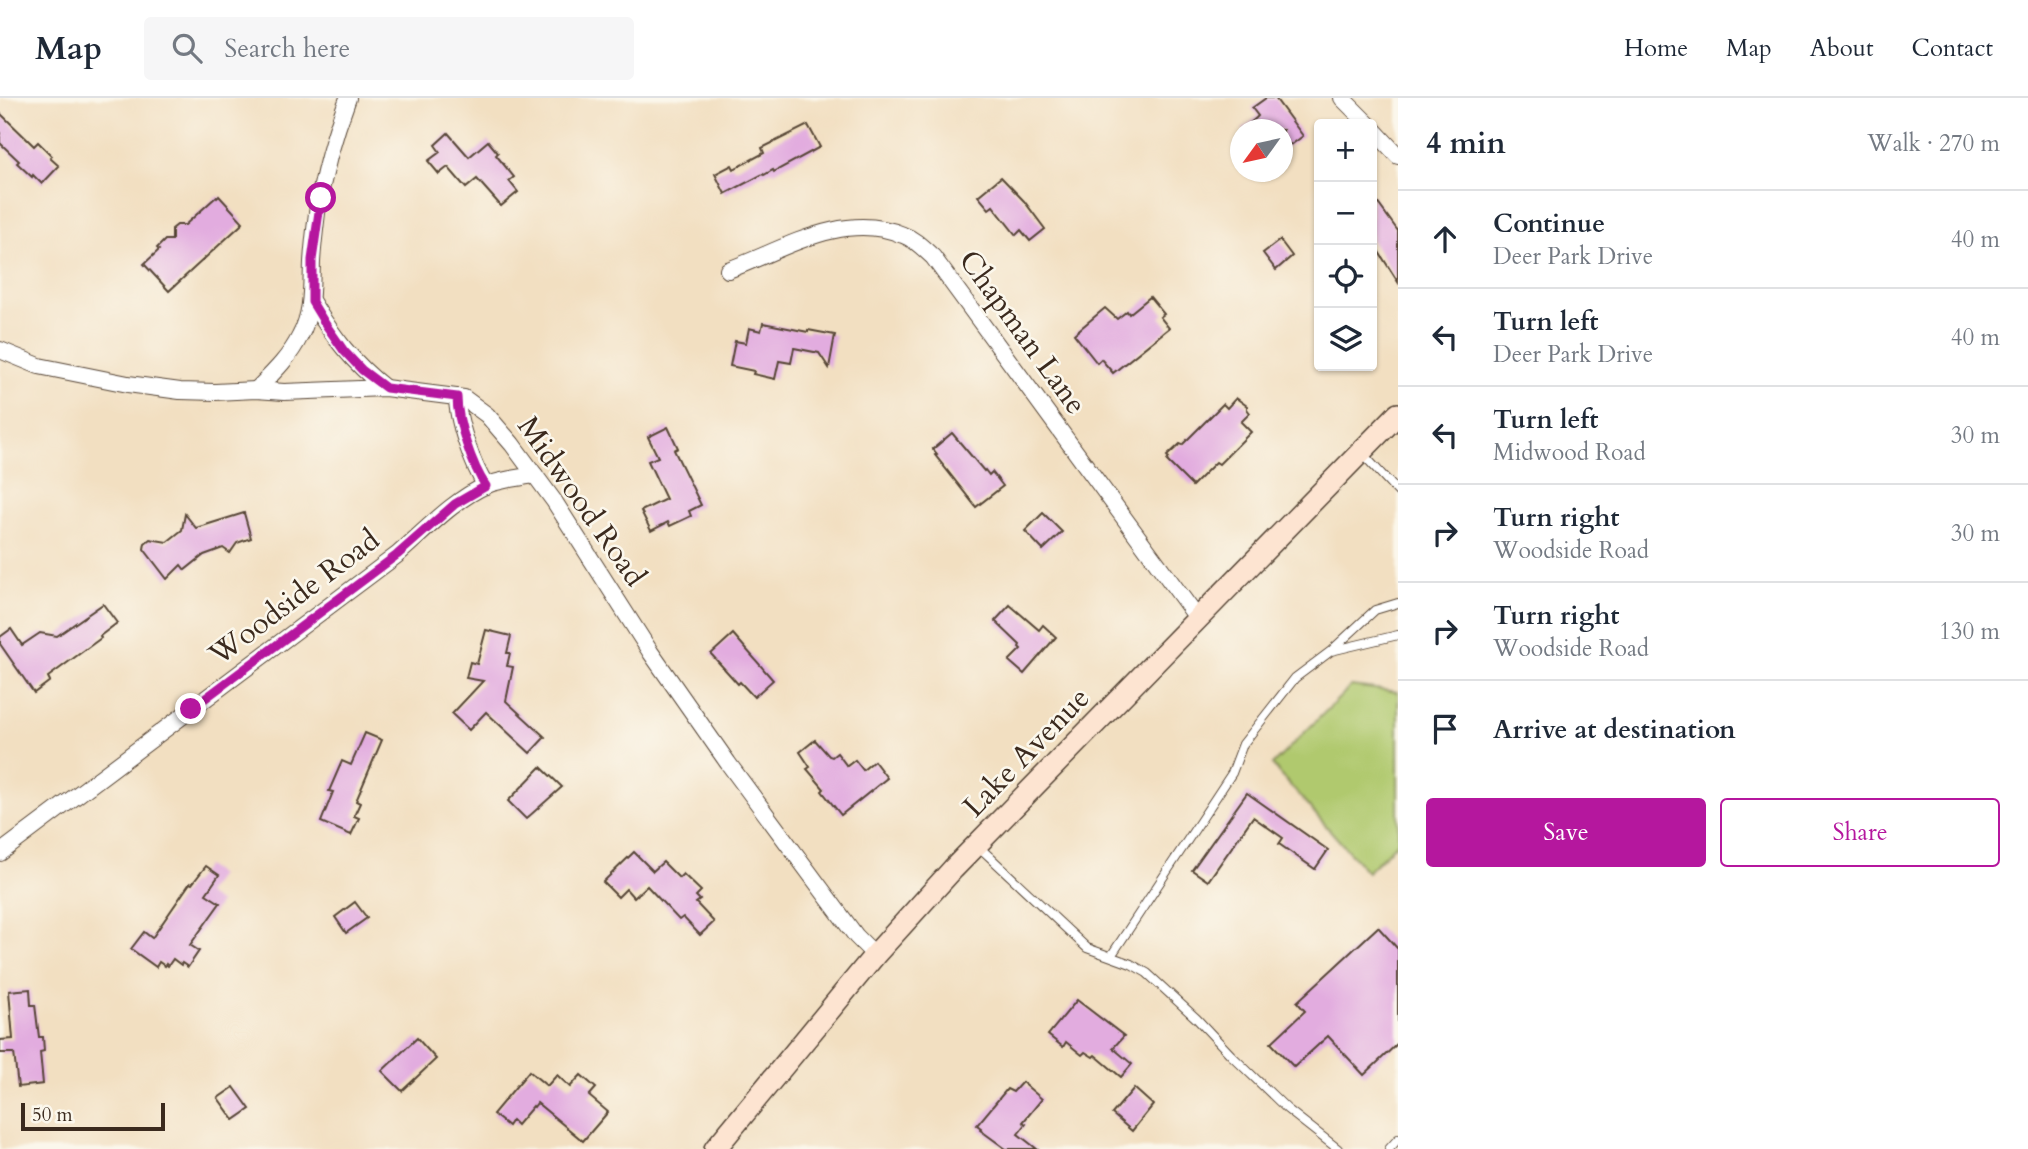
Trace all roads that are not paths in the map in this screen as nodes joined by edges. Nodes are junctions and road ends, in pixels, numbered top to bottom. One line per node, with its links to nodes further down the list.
1 (348, 98): 7 (street)
2 (1342, 98): 3 (street)
3 (1363, 119)
4 (1377, 133): 5 (street)
5 (1398, 156)
6 (728, 270): 18 (street, Chapman Lane)
7 (312, 302): 9 (street); 10 (street)
8 (0, 350): 10 (street, Midwood Road)
9 (386, 388): 10 (street, Midwood Road); 11 (street, Midwood Road)
10 (256, 390)
11 (457, 397): 14 (street, Midwood Road); 15 (street)
12 (1398, 414): 13 (main road, Lake Avenue)
13 (1361, 452): 16 (lane); 18 (main road, Lake Avenue)
14 (535, 475): 15 (street, Woodside Road); 23 (street, Midwood Road)
15 (486, 486): 22 (street, Woodside Road)
16 (1398, 492)
17 (1398, 603): 20 (lane)
18 (1198, 619): 21 (main road, Lake Avenue)
19 (1398, 635): 20 (lane)
20 (1331, 650): 24 (lane)
21 (977, 845): 23 (main road, Lake Avenue); 24 (lane)
22 (0, 853)
23 (875, 955): 26 (main road, Lake Avenue)
24 (1111, 956): 27 (lane)
25 (1398, 1139): 28 (lane)
26 (715, 1149)
27 (1338, 1149)
28 (1389, 1149)

